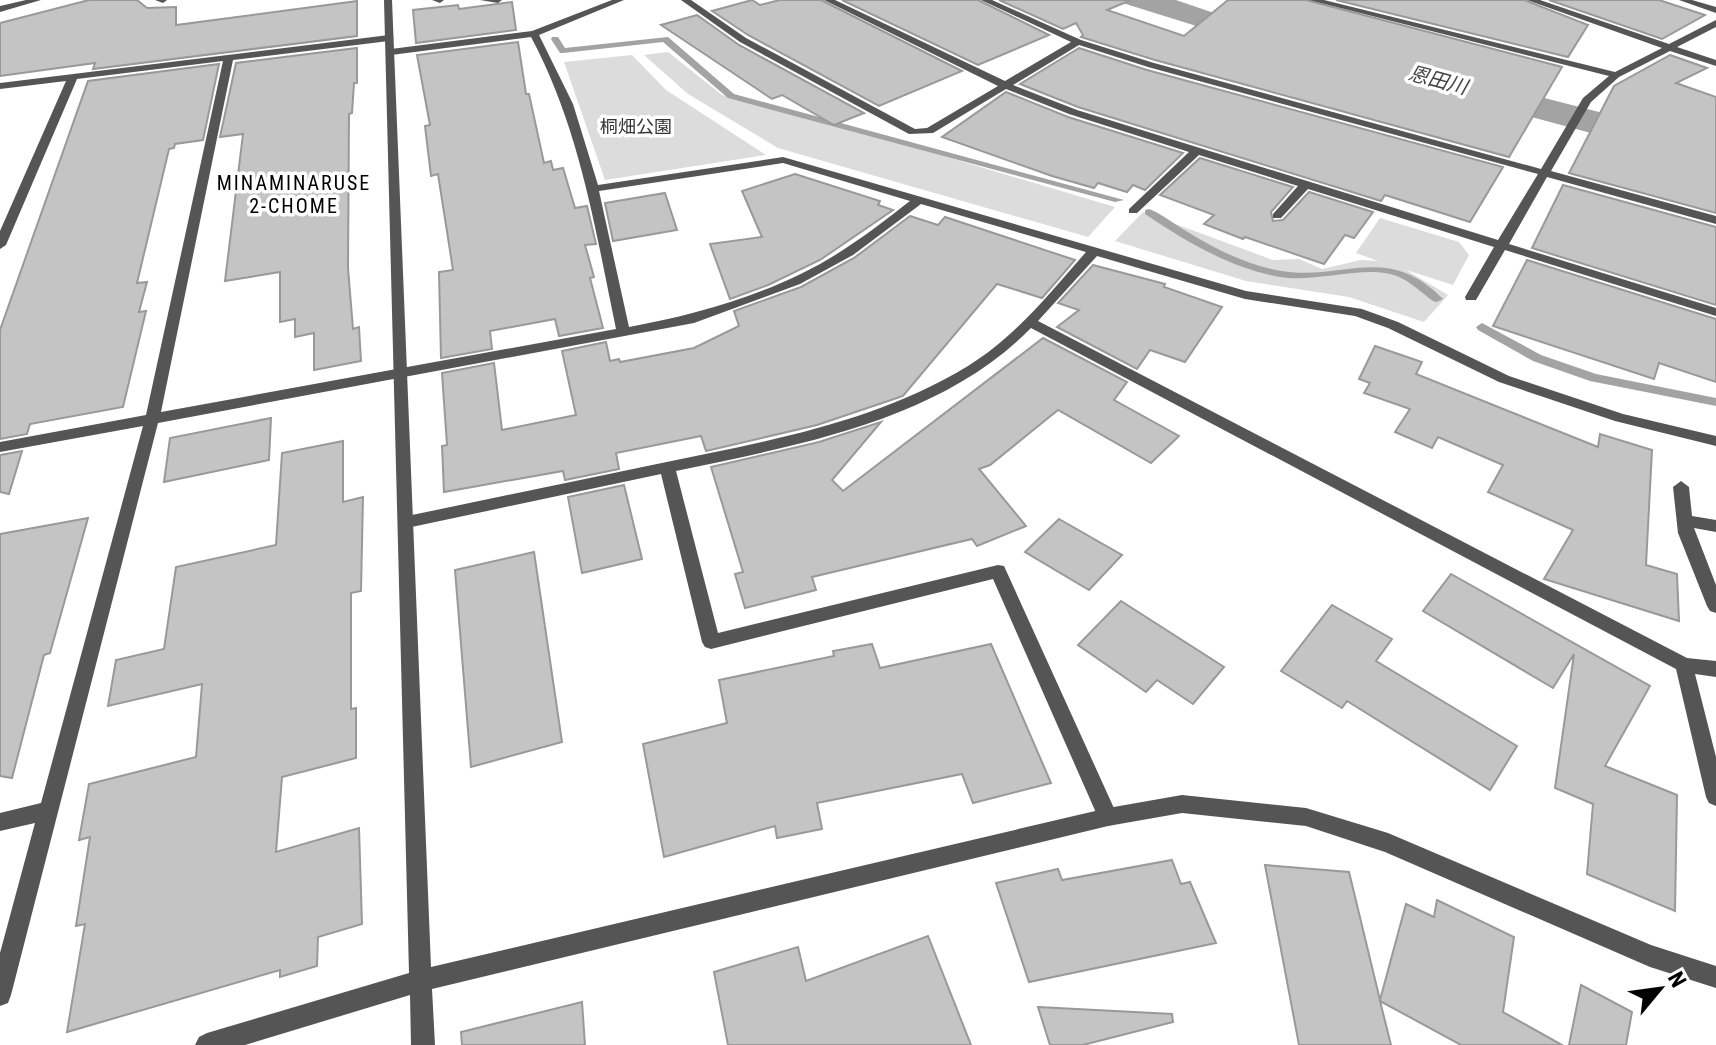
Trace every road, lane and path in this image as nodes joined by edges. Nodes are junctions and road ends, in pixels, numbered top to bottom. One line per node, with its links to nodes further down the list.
1 (37, 0): 14 (street)
2 (388, 0): 19 (street)
3 (484, 0): 4 (street)
4 (498, 0)
5 (620, 0): 17 (street)
6 (685, 0): 26 (street)
7 (828, 0): 26 (street)
8 (985, 0): 18 (street)
9 (1313, 0): 13 (street)
10 (1353, 0): 13 (street)
11 (1531, 0): 20 (street)
12 (1683, 0): 15 (street)
13 (1339, 7): 23 (street)
14 (0, 9)
15 (1716, 10)
16 (1716, 23): 20 (street)
17 (534, 34): 19 (street); 30 (street)
18 (1078, 42): 26 (street); 28 (street)
19 (390, 45): 21 (street); 42 (street)
20 (1671, 48): 22 (street); 23 (street)
21 (229, 58): 24 (street); 43 (street)
22 (1716, 63)
23 (1616, 75): 28 (street)
24 (73, 77): 25 (street); 35 (street)
25 (0, 86)
26 (1007, 86): 27 (street)
27 (1196, 151): 29 (street); 32 (street)
28 (1546, 171): 34 (street); 36 (street)
29 (1305, 185): 33 (street); 36 (street)
30 (592, 189): 31 (street); 41 (street)
31 (917, 201): 37 (street); 41 (street)
32 (1133, 211)
33 (1277, 216)
34 (1716, 220)
35 (0, 245)
36 (1501, 247): 38 (street); 39 (street)
37 (1094, 251): 40 (street); 44 (street)
38 (1471, 297)
39 (1716, 312)
40 (1029, 322): 46 (street); 52 (street)
41 (623, 332): 42 (street)
42 (400, 372): 43 (street); 49 (street)
43 (152, 419): 45 (street); 55 (street)
44 (1716, 441)
45 (0, 447)
46 (667, 467): 49 (street); 56 (street)
47 (1681, 487): 48 (street)
48 (1685, 521): 50 (street); 51 (street)
49 (407, 522): 59 (street)
50 (1716, 526)
51 (1716, 606)
52 (1684, 665): 53 (street); 54 (street)
53 (1716, 669)
54 (1716, 797)
55 (49, 810): 57 (street); 60 (street)
56 (1108, 817): 58 (street); 59 (street)
57 (0, 822)
58 (1716, 977)
59 (420, 981): 61 (street); 62 (street)
60 (0, 995)
61 (207, 1045)
62 (423, 1045)

